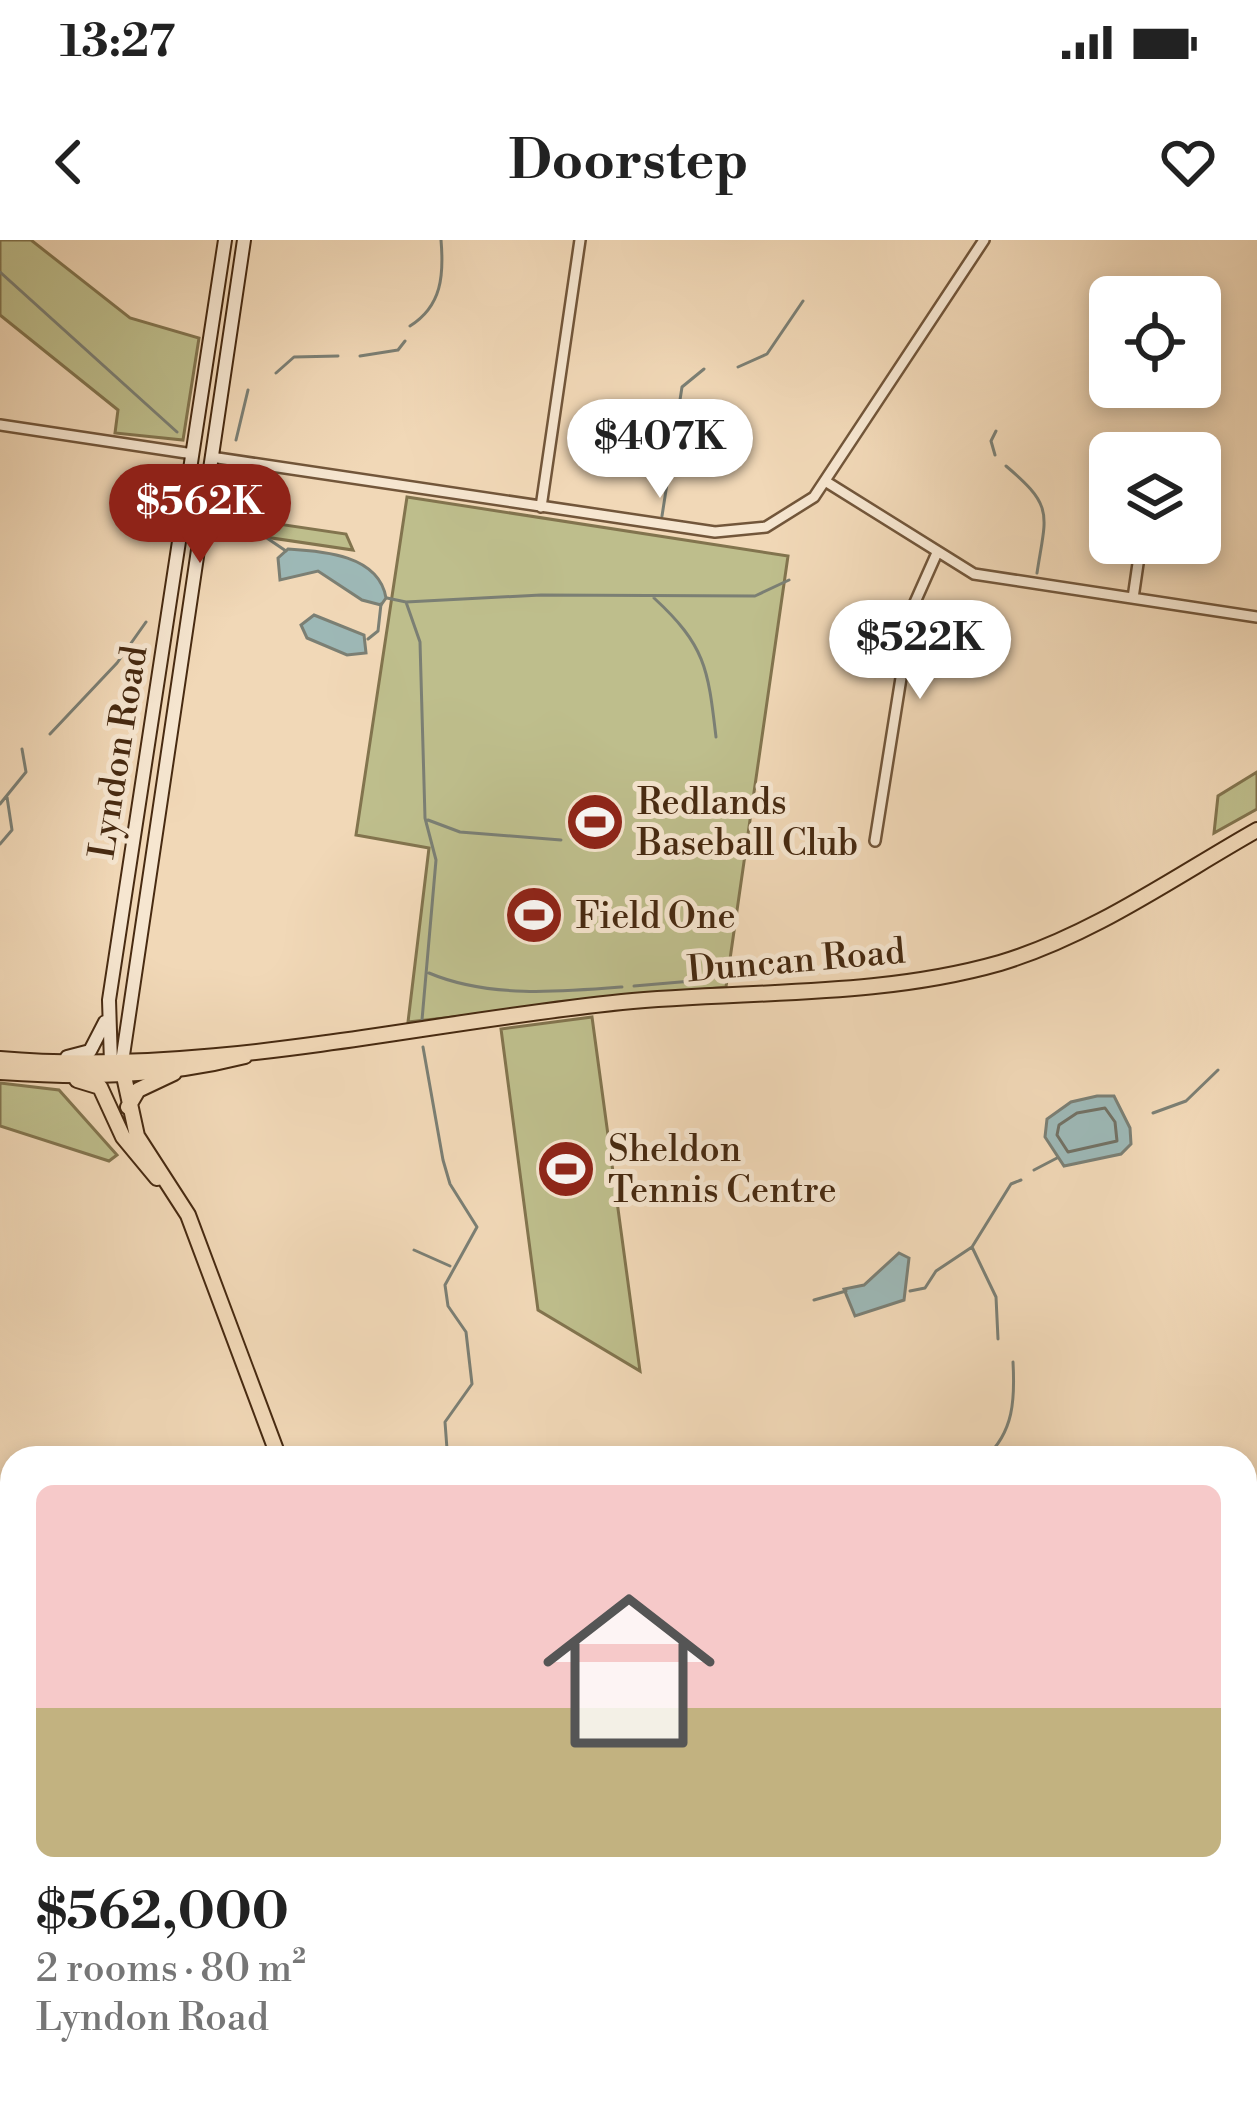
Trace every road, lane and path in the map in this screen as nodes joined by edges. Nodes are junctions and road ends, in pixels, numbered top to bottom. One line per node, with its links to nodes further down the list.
1 (225, 240): 6 (main road, Lyndon Road)
2 (244, 240): 7 (main road, Lyndon Road)
3 (580, 240): 9 (street)
4 (984, 240): 8 (street)
5 (0, 425): 6 (street)
6 (193, 454): 7 (main road); 16 (main road, Lyndon Road)
7 (211, 457): 9 (street); 17 (main road, Lyndon Road)
8 (825, 482): 9 (street); 10 (street)
9 (541, 507)
10 (936, 555): 12 (street); 15 (street)
11 (1138, 564): 12 (street)
12 (1133, 598): 13 (street)
13 (1257, 617)
14 (1257, 830): 19 (main road, Duncan Road)
15 (875, 841)
16 (123, 914): 17 (main road); 18 (main road, Lyndon Road)
17 (142, 916): 21 (main road, Lyndon Road)
18 (109, 1000): 20 (main road); 21 (main road, Lyndon Road)
19 (308, 1042): 21 (main road, Duncan Road); 23 (main road, Duncan Road)
20 (0, 1058): 21 (main road)
21 (117, 1070): 22 (main road, Duncan Road); 23 (main road, Duncan Road); 24 (main road); 25 (main road, Lyndon Road)
22 (0, 1073): 25 (main road)
23 (174, 1073): 24 (main road)
24 (128, 1107): 26 (main road)
25 (197, 1253): 26 (main road)
26 (212, 1283): 27 (main road)
27 (274, 1446)

